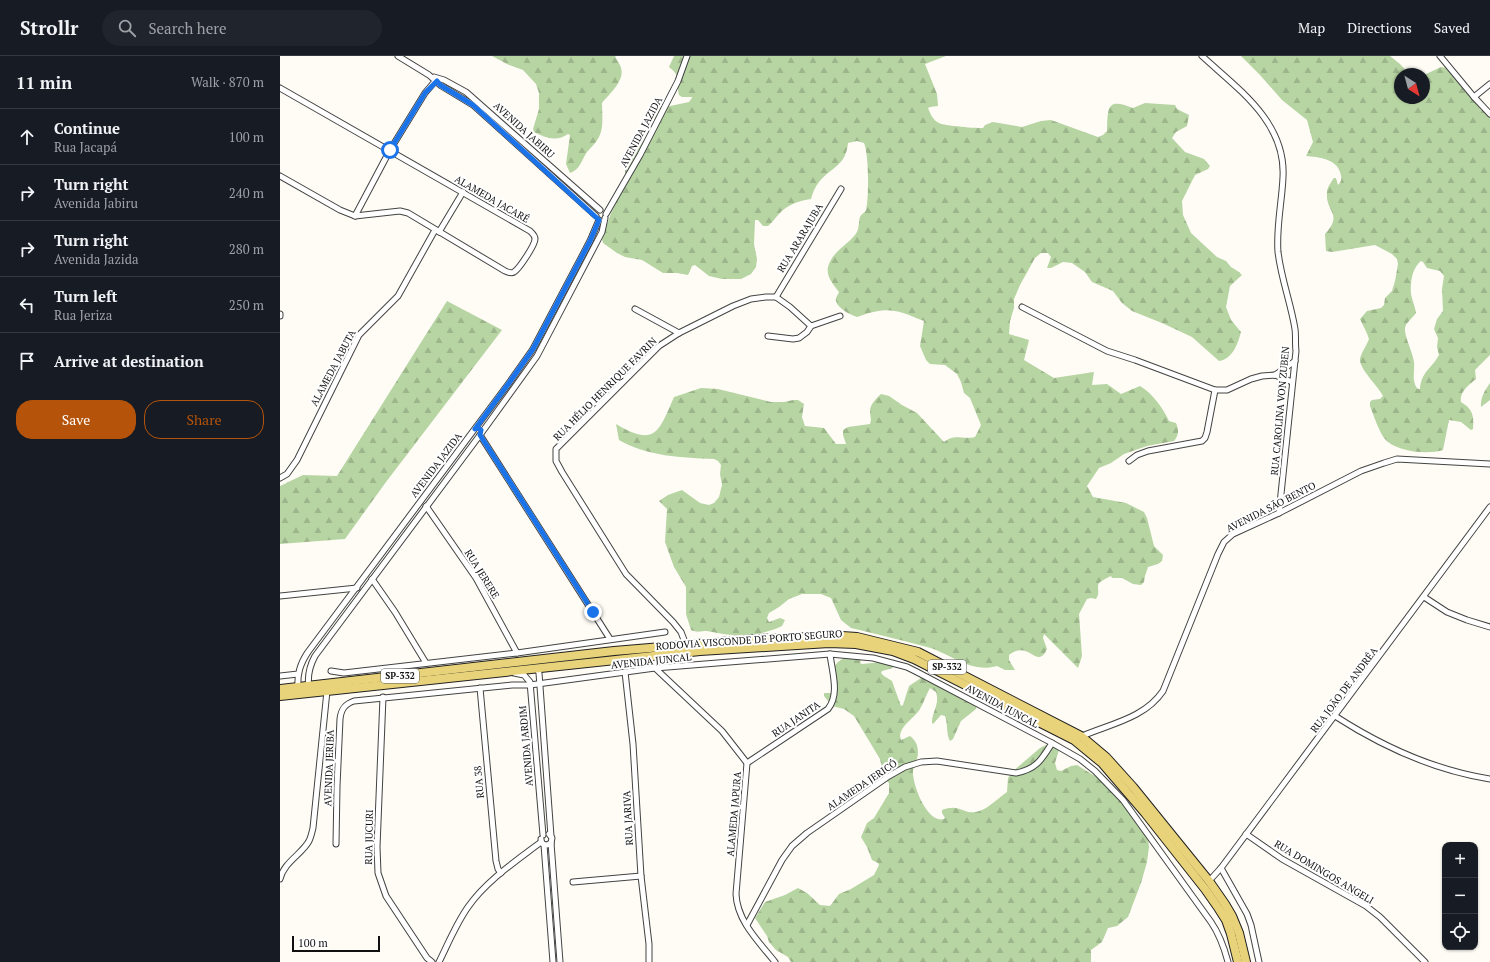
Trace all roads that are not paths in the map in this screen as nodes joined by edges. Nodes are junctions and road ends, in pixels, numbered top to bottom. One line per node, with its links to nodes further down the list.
1 (398, 56): 5 (street, AVENIDA JABIRU)
2 (687, 56): 16 (street, AVENIDA JAZIDA)
3 (1202, 56): 26 (street, RUA CAROLINA VON ZUBEN)
4 (1440, 56): 8 (street)
5 (437, 79): 10 (street); 14 (street, AVENIDA JABIRU); 17 (street, AVENIDA JABIRU)
6 (1490, 84): 8 (street)
7 (280, 88): 10 (street, ALAMEDA JACARÉ)
8 (1474, 97): 9 (street)
9 (1490, 114)
10 (390, 150): 13 (street, ALAMEDA JACARÉ); 15 (street)
11 (280, 176): 15 (street, ALAMEDA JACARÉ)
12 (840, 189): 19 (street, RUA ARARAJUBA)
13 (463, 192): 18 (street, ALAMEDA JABUTA); 18 (street, ALAMEDA JACARÉ)
14 (600, 210): 16 (street, AVENIDA JABIRU); 17 (street, AVENIDA JAZIDA)
15 (355, 216): 18 (street, ALAMEDA JACARÉ)
16 (605, 216): 17 (street); 31 (street, AVENIDA JAZIDA)
17 (597, 218): 30 (street, AVENIDA JAZIDA)
18 (437, 231): 34 (street, ALAMEDA JABUTA)
19 (776, 297): 23 (street); 24 (street, RUA HÉLIO HENRIQUE FAVRIN)
20 (1022, 307): 29 (street)
21 (635, 309): 24 (street)
22 (840, 316): 23 (street)
23 (811, 326): 25 (street)
24 (679, 333): 47 (street, RUA HÉLIO HENRIQUE FAVRIN)
25 (768, 336)
26 (1295, 361): 27 (street); 28 (street, RUA CAROLINA VON ZUBEN)
27 (1275, 375): 28 (street); 29 (street)
28 (1292, 382): 38 (street, RUA CAROLINA VON ZUBEN)
29 (1215, 390): 32 (street)
30 (474, 430): 31 (street); 35 (street, AVENIDA JAZIDA)
31 (480, 435): 36 (street, AVENIDA JAZIDA); 46 (street)
32 (1129, 461)
33 (1490, 464): 38 (street, AVENIDA SÃO BENTO)
34 (280, 478)
35 (420, 501): 36 (street, RUA JERERE); 40 (street, AVENIDA JAZIDA)
36 (427, 506): 39 (street, AVENIDA JAZIDA); 48 (street, RUA JERERE)
37 (1490, 507): 43 (street, RUA JOÃO DE ANDRÉA)
38 (1279, 513): 70 (street, AVENIDA SÃO BENTO)
39 (372, 579): 41 (street, AVENIDA JAZIDA); 51 (street)
40 (356, 588): 41 (street); 42 (street); 57 (street, AVENIDA JAZIDA)
41 (366, 588): 63 (street, AVENIDA JAZIDA)
42 (280, 596)
43 (1424, 597): 44 (street); 69 (street, RUA JOÃO DE ANDRÉA)
44 (1490, 627)
45 (665, 632): 46 (street)
46 (610, 639): 48 (street)
47 (686, 645): 50 (main road, RODOVIA VISCONDE DE PORTO SEGURO / SP-332); 70 (main road, RODOVIA VISCONDE DE PORTO SEGURO / SP-332)
48 (517, 653): 51 (street)
49 (830, 654): 52 (street, AVENIDA JUNCAL); 71 (street, AVENIDA JUNCAL); 72 (street, RUA JANITA)
50 (520, 662): 53 (main road); 63 (main road, SP-332)
51 (426, 663): 54 (street)
52 (655, 668): 56 (street, AVENIDA JUNCAL); 72 (street, ALAMEDA JAPURA)
53 (537, 669): 55 (main road, RODOVIA VISCONDE DE PORTO SEGURO / SP-332); 59 (street, AVENIDA JARDIM); 70 (main road, RODOVIA VISCONDE DE PORTO SEGURO / SP-332)
54 (331, 671)
55 (508, 672): 60 (street); 65 (main road, SP-332)
56 (625, 672): 59 (street, AVENIDA JUNCAL); 82 (street, RUA JARIVA)
57 (298, 674): 58 (street); 64 (street, AVENIDA JAZIDA)
58 (280, 676)
59 (539, 684): 60 (street, AVENIDA JUNCAL); 76 (street, AVENIDA JARDIM)
60 (530, 685): 61 (street, AVENIDA JUNCAL); 75 (street, AVENIDA JARDIM)
61 (480, 688): 67 (street, AVENIDA JUNCAL); 81 (street, RUA 38)
62 (280, 689): 64 (main road, SP-332)
63 (309, 689): 64 (main road, SP-332); 65 (main road, SP-332)
64 (298, 690): 66 (main road, SP-332)
65 (327, 691): 83 (street)
66 (280, 696)
67 (383, 697): 68 (street, AVENIDA JUNCAL); 87 (street, RUA JUCURI)
68 (354, 701): 79 (street, AVENIDA JERIBA)
69 (1336, 716): 73 (street); 74 (street, RUA JOÃO DE ANDRÉA)
70 (1077, 738): 84 (main road, RODOVIA VISCONDE DE PORTO SEGURO / SP-332); 94 (main road, RODOVIA VISCONDE DE PORTO SEGURO / SP-332)
71 (1052, 743): 86 (street, ALAMEDA JERICÓ); 93 (street, AVENIDA JUNCAL)
72 (746, 763): 86 (street, ALAMEDA JAPURA)
73 (1490, 779)
74 (1246, 834): 80 (street, RUA JOÃO DE ANDRÉA); 97 (street, RUA DOMINGOS ANGELI)
75 (543, 835): 76 (street); 77 (street)
76 (551, 836): 78 (street)
77 (543, 843): 78 (street); 81 (street); 89 (street)
78 (551, 843): 90 (street)
79 (336, 844)
80 (1221, 868): 84 (street, RUA JOÃO DE ANDRÉA); 96 (street)
81 (501, 873): 88 (street)
82 (641, 876): 85 (street); 91 (street, RUA JARIVA)
83 (280, 879)
84 (1209, 881): 95 (main road, RODOVIA VISCONDE DE PORTO SEGURO / SP-332)
85 (573, 882)
86 (747, 925): 92 (street, ALAMEDA JAPURA)
87 (432, 962)
88 (439, 962)
89 (553, 962)
90 (560, 962)
91 (649, 962)
92 (775, 962)
93 (1228, 962)
94 (1238, 962)
95 (1246, 962)
96 (1259, 962)
97 (1425, 962)

